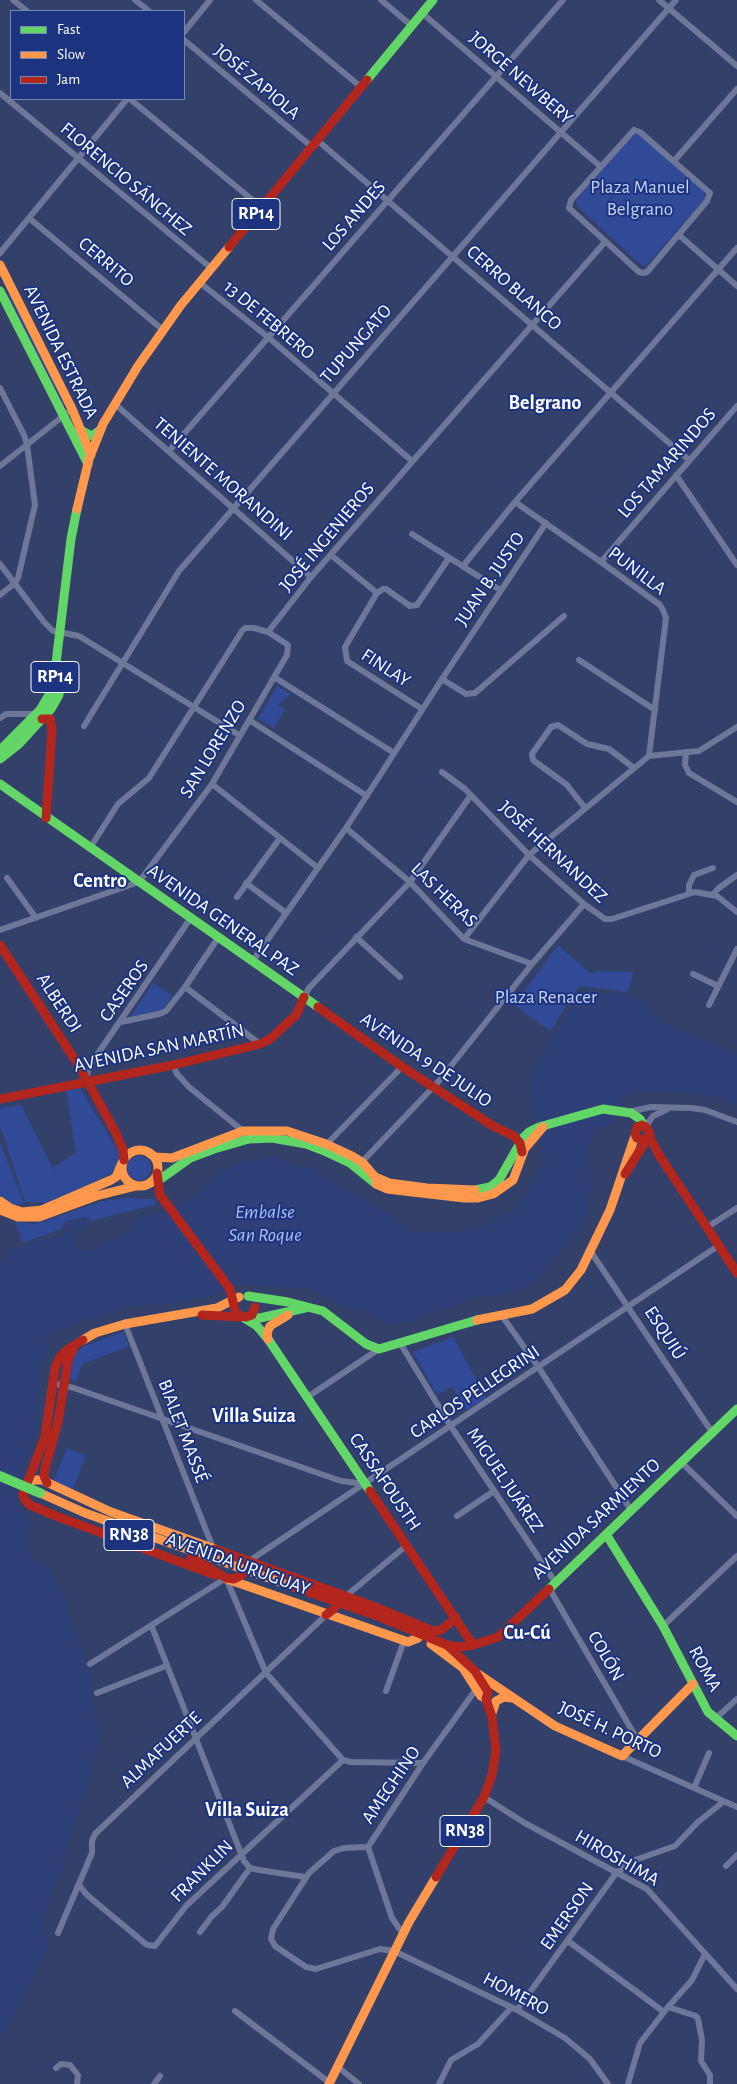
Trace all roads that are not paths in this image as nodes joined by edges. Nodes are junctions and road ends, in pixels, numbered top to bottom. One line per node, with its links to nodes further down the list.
1 (13, 0): 11 (street)
2 (135, 0): 12 (street)
3 (210, 0): 15 (street)
4 (256, 0): 19 (street)
5 (381, 0): 14 (street)
6 (433, 0): 13 (main road, RP14)
7 (563, 0): 18 (street, LOS ANDES)
8 (659, 0): 10 (street)
9 (676, 0): 10 (street, TUPUNGATO)
10 (669, 9): 17 (street); 24 (street, TUPUNGATO)
11 (25, 10)
12 (148, 10)
13 (422, 14): 14 (main road, RP14); 18 (street, JORGE NEWBERY)
14 (412, 26): 19 (main road, RP14)
15 (185, 31)
16 (185, 41): 25 (street, JOSÉ ZAPIOLA)
17 (737, 66)
18 (496, 77): 24 (street, JORGE NEWBERY); 29 (street, LOS ANDES)
19 (361, 88): 25 (main road, RP14)
20 (737, 89): 27 (street)
21 (0, 93): 26 (street, FLORENCIO SÁNCHEZ)
22 (128, 100): 26 (street)
23 (130, 100): 30 (street)
24 (562, 133): 28 (street, JORGE NEWBERY); 36 (street, TUPUNGATO)
25 (315, 143): 29 (street, CERRO BLANCO); 30 (main road, RP14)
26 (78, 159): 31 (street); 38 (street, FLORENCIO SÁNCHEZ)
27 (674, 161): 28 (street); 32 (street)
28 (600, 166): 33 (street)
29 (388, 200): 36 (street, CERRO BLANCO); 45 (street, LOS ANDES)
30 (262, 207): 38 (main road, RP14)
31 (29, 218): 35 (street); 44 (street, CERRITO)
32 (679, 235): 33 (street); 39 (street)
33 (605, 242): 43 (street, JOSÉ INGENIEROS)
34 (737, 248): 39 (street, JUAN B. JUSTO)
35 (0, 253)
36 (454, 256): 43 (street, CERRO BLANCO); 47 (street, TUPUNGATO)
37 (0, 265): 42 (main road, AVENIDA ESTRADA)
38 (210, 268): 40 (main road, RP14)
39 (718, 269): 41 (street); 48 (street, JUAN B. JUSTO)
40 (199, 282): 44 (main road, RP14); 45 (street, 13 DE FEBRERO)
41 (737, 286)
42 (4, 291): 51 (main road, AVENIDA ESTRADA); 53 (main road, AVENIDA ESTRADA)
43 (532, 325): 48 (street, CERRO BLANCO); 60 (street, JOSÉ INGENIEROS)
44 (163, 330): 49 (main road, RP14)
45 (269, 338): 47 (street, 13 DE FEBRERO); 57 (street, LOS ANDES)
46 (0, 388): 56 (street)
47 (333, 393): 60 (street, 13 DE FEBRERO); 65 (street, TUPUNGATO)
48 (611, 393): 59 (street, CERRO BLANCO); 64 (street, JUAN B. JUSTO)
49 (116, 404): 52 (main road, RP14); 57 (street, TENIENTE MORANDINI)
50 (737, 406): 59 (street, LOS TAMARINDOS)
51 (72, 409): 53 (street); 54 (main road, AVENIDA ESTRADA)
52 (110, 415): 55 (main road, RP14); 63 (main road, RP14)
53 (63, 417): 56 (street); 58 (main road, AVENIDA ESTRADA)
54 (80, 430): 55 (main road); 58 (main road, AVENIDA ESTRADA)
55 (100, 430): 58 (main road, RP14)
56 (27, 445): 61 (street); 75 (street)
57 (168, 452): 65 (street, TENIENTE MORANDINI)
58 (89, 460): 63 (main road); 81 (main road, RP14)
59 (689, 460): 62 (street, LOS TAMARINDOS)
60 (412, 461): 68 (street, JOSÉ INGENIEROS)
61 (0, 466)
62 (676, 475): 70 (street, LOS TAMARINDOS); 72 (street)
63 (87, 490): 81 (main road, RP14)
64 (515, 502): 66 (street, JUAN B. JUSTO); 73 (street)
65 (233, 508): 74 (street, TENIENTE MORANDINI); 83 (street, TUPUNGATO)
66 (546, 523): 70 (street, PUNILLA); 76 (street, JUAN B. JUSTO)
67 (412, 534): 69 (street)
68 (331, 555): 74 (street, JOSÉ INGENIEROS); 77 (street)
69 (449, 558): 73 (street); 77 (street)
70 (601, 562): 89 (street, PUNILLA)
71 (0, 564): 75 (street)
72 (737, 565)
73 (462, 566): 76 (street)
74 (310, 576): 80 (street, JOSÉ INGENIEROS)
75 (15, 583): 78 (street); 81 (street)
76 (500, 590): 85 (street, JUAN B. JUSTO)
77 (377, 593): 88 (street, FINLAY)
78 (0, 595)
79 (564, 616): 85 (street)
80 (268, 632): 84 (street, SAN LORENZO); 87 (street)
81 (63, 633): 83 (street); 86 (main road, RP14); 90 (main road, RP14)
82 (579, 660): 89 (street)
83 (123, 663): 87 (street); 93 (street, TUPUNGATO)
84 (274, 677): 92 (street, SAN LORENZO); 99 (street)
85 (442, 678): 88 (street, JUAN B. JUSTO)
86 (57, 700): 90 (main road, RP14); 95 (main road)
87 (195, 706): 96 (street); 113 (street)
88 (422, 709): 99 (street, JUAN B. JUSTO)
89 (654, 710): 100 (street, PUNILLA)
90 (39, 717): 91 (street); 95 (main road); 97 (main road, RP14); 101 (main road, RP14)
91 (0, 718)
92 (249, 720): 96 (street, SAN LORENZO); 107 (street)
93 (84, 726)
94 (737, 727): 98 (street)
95 (52, 729): 110 (main road)
96 (239, 735): 105 (street, SAN LORENZO)
97 (0, 750)
98 (686, 752): 100 (street); 108 (street)
99 (394, 753): 107 (street, JUAN B. JUSTO)
100 (649, 756): 102 (street)
101 (0, 759)
102 (634, 768): 109 (street); 109 (street)
103 (442, 772): 106 (street, JOSÉ HERNANDEZ)
104 (0, 784): 110 (main road, AVENIDA GENERAL PAZ)
105 (212, 784): 112 (street); 119 (street, SAN LORENZO)
106 (471, 795): 114 (street, JOSÉ HERNANDEZ); 120 (street)
107 (367, 796): 111 (street, JUAN B. JUSTO)
108 (737, 802)
109 (585, 808): 114 (street)
110 (46, 818): 113 (main road, AVENIDA GENERAL PAZ)
111 (346, 828): 115 (street, JUAN B. JUSTO); 120 (street, LAS HERAS)
112 (280, 838): 115 (street); 121 (street)
113 (90, 848): 119 (main road, AVENIDA GENERAL PAZ)
114 (529, 855): 125 (street, JOSÉ HERNANDEZ); 133 (street)
115 (318, 868): 127 (street, JUAN B. JUSTO)
116 (714, 868): 122 (street)
117 (737, 875): 123 (street)
118 (7, 878): 128 (street)
119 (139, 882): 128 (street); 129 (main road, AVENIDA GENERAL PAZ)
120 (410, 882): 131 (street); 133 (street, LAS HERAS)
121 (246, 883): 124 (street); 127 (street)
122 (689, 893): 123 (street, JOSÉ HERNANDEZ); 125 (street, JOSÉ HERNANDEZ)
123 (713, 894): 126 (street)
124 (237, 897)
125 (584, 904): 137 (street)
126 (737, 912)
127 (286, 913): 136 (street, JUAN B. JUSTO)
128 (36, 918): 130 (street)
129 (190, 919): 132 (main road, AVENIDA GENERAL PAZ); 144 (street, CASEROS)
130 (0, 930)
131 (356, 937): 139 (street); 142 (street)
132 (218, 938): 136 (main road, AVENIDA GENERAL PAZ); 141 (street)
133 (464, 939): 137 (street, LAS HERAS)
134 (0, 945): 148 (main road, ALBERDI)
135 (737, 949): 140 (street)
136 (252, 962): 142 (main road, AVENIDA GENERAL PAZ)
137 (532, 964): 149 (street)
138 (693, 974): 140 (street)
139 (400, 977)
140 (718, 986): 143 (street)
141 (185, 987): 144 (street); 145 (street)
142 (304, 998): 145 (main road, AVENIDA SAN MARTÍN); 147 (main road, AVENIDA 9 DE JULIO)
143 (709, 1006)
144 (121, 1022): 148 (street, CASEROS)
145 (260, 1044): 146 (main road, AVENIDA SAN MARTÍN)
146 (173, 1065): 148 (main road, AVENIDA SAN MARTÍN); 159 (street)
147 (401, 1066): 149 (main road, AVENIDA 9 DE JULIO); 160 (street)
148 (87, 1081): 150 (main road, AVENIDA SAN MARTÍN); 157 (main road, ALBERDI)
149 (434, 1086): 158 (main road, AVENIDA 9 DE JULIO); 164 (street)
150 (0, 1099)
151 (672, 1107): 152 (street); 154 (street); 156 (street)
152 (649, 1108): 153 (street); 156 (street)
153 (624, 1112): 155 (main road); 156 (main road)
154 (737, 1122)
155 (541, 1127): 158 (main road); 161 (main road)
156 (642, 1130): 171 (main road); 173 (main road)
157 (116, 1133): 162 (main road, ALBERDI); 163 (main road, ALBERDI)
158 (510, 1134): 161 (main road, AVENIDA 9 DE JULIO)
159 (243, 1136): 160 (main road); 162 (main road); 165 (main road)
160 (324, 1147): 164 (main road)
161 (521, 1148): 164 (main road)
162 (144, 1152): 163 (main road); 165 (main road)
163 (123, 1162): 166 (main road); 168 (main road)
164 (359, 1165)
165 (155, 1179): 166 (main road); 167 (main road)
166 (138, 1186): 167 (main road); 170 (main road)
167 (160, 1195): 175 (main road)
168 (0, 1201)
169 (737, 1208): 171 (street)
170 (0, 1210)
171 (706, 1228): 172 (main road)
172 (718, 1246): 174 (main road); 177 (street, CARLOS PELLEGRINI)
173 (592, 1252): 177 (street, ESQUIÚ); 181 (main road)
174 (737, 1273)
175 (240, 1299): 176 (main road, CASSAFOUSTH); 178 (main road); 180 (main road); 182 (main road, CASSAFOUSTH)
176 (256, 1307): 182 (main road); 183 (main road, CASSAFOUSTH)
177 (630, 1307): 189 (street, CARLOS PELLEGRINI); 196 (street, ESQUIÚ)
178 (312, 1308): 179 (main road); 188 (main road)
179 (296, 1310): 183 (main road); 185 (main road)
180 (189, 1314): 182 (main road); 184 (main road)
181 (502, 1316): 187 (main road); 189 (street)
182 (244, 1317): 183 (main road); 185 (main road, CASSAFOUSTH)
183 (260, 1318): 185 (main road, CASSAFOUSTH)
184 (125, 1324): 186 (main road); 194 (street, BIALET MASSÉ)
185 (268, 1339): 192 (main road, CASSAFOUSTH)
186 (75, 1344): 190 (main road); 191 (main road)
187 (400, 1344): 188 (main road); 195 (street, MIGUEL JUÁREZ)
188 (379, 1349): 192 (street)
189 (539, 1368): 195 (street, CARLOS PELLEGRINI); 205 (street)
190 (53, 1383): 191 (street); 202 (main road)
191 (64, 1385): 194 (street); 199 (main road)
192 (306, 1398): 201 (main road, CASSAFOUSTH)
193 (737, 1409): 196 (main road, AVENIDA SARMIENTO)
194 (163, 1419): 201 (street); 210 (street, BIALET MASSÉ)
195 (450, 1426): 201 (street, CARLOS PELLEGRINI); 203 (street, MIGUEL JUÁREZ)
196 (712, 1432): 197 (main road, AVENIDA SARMIENTO)
197 (681, 1462): 205 (main road, AVENIDA SARMIENTO); 207 (street)
198 (0, 1476): 204 (main road, RN38, bridge)
199 (48, 1482): 202 (main road); 210 (main road, AVENIDA URUGUAY)
200 (0, 1484): 204 (main road, RN38)
201 (364, 1484): 209 (main road, CASSAFOUSTH); 213 (street, CARLOS PELLEGRINI)
202 (26, 1486): 214 (main road, AVENIDA URUGUAY)
203 (494, 1491): 206 (street); 215 (street, MIGUEL JUÁREZ)
204 (39, 1496): 212 (main road, RN38); 213 (main road, RN38)
205 (632, 1510): 208 (main road, AVENIDA SARMIENTO)
206 (457, 1516)
207 (737, 1516)
208 (606, 1534): 215 (main road, AVENIDA SARMIENTO); 222 (main road, ROMA)
209 (406, 1544): 216 (street); 220 (main road, CASSAFOUSTH)
210 (213, 1548): 213 (main road, AVENIDA URUGUAY)
211 (737, 1556): 222 (street)
212 (191, 1557): 213 (main road, RN38); 214 (main road)
213 (244, 1568): 214 (main road); 216 (main road, RN38); 216 (main road, AVENIDA URUGUAY)
214 (226, 1578): 218 (main road, AVENIDA URUGUAY); 221 (street); 230 (street)
215 (552, 1585): 226 (main road, AVENIDA SARMIENTO); 242 (street, COLÓN)
216 (340, 1602): 217 (main road, AVENIDA URUGUAY); 218 (main road); 219 (main road, RN38); 223 (main road, RN38)
217 (370, 1605): 219 (main road); 220 (main road, AVENIDA URUGUAY)
218 (326, 1615): 224 (main road, AVENIDA URUGUAY); 230 (street, ALMAFUERTE)
219 (380, 1617): 225 (main road, RN38)
220 (456, 1618): 226 (main road, CASSAFOUSTH)
221 (152, 1627): 227 (street); 228 (street)
222 (666, 1627): 231 (main road, ROMA)
223 (421, 1640): 224 (main road); 225 (main road); 232 (main road, RN38)
224 (404, 1641): 233 (street)
225 (447, 1645): 226 (main road, AVENIDA SARMIENTO); 229 (main road, RN38)
226 (473, 1645): 229 (main road)
227 (90, 1664)
228 (166, 1666): 234 (street); 241 (street)
229 (471, 1668): 235 (main road, JOSÉ H. PORTO); 237 (main road, RN38)
230 (266, 1673): 241 (street, ALMAFUERTE); 245 (street)
231 (693, 1684): 239 (main road, ROMA); 242 (main road)
232 (477, 1688): 237 (main road, RN38); 246 (street, AMEGHINO)
233 (386, 1691)
234 (97, 1693)
235 (509, 1695): 237 (main road); 238 (main road); 244 (main road, JOSÉ H. PORTO)
236 (737, 1699): 239 (street)
237 (487, 1701): 238 (main road, RN38)
238 (492, 1717): 248 (main road, RN38)
239 (715, 1719): 240 (main road, ROMA)
240 (737, 1736)
241 (196, 1738): 252 (street); 258 (street, ALMAFUERTE)
242 (637, 1739): 244 (main road)
243 (709, 1753): 247 (street)
244 (622, 1756): 247 (street, JOSÉ H. PORTO)
245 (343, 1760): 246 (street); 252 (street, FRANKLIN)
246 (423, 1763): 251 (street, AMEGHINO)
247 (694, 1788): 249 (street, JOSÉ H. PORTO)
248 (484, 1797): 256 (street, HIROSHIMA); 261 (main road, RN38)
249 (723, 1802): 250 (street, JOSÉ H. PORTO); 256 (street, EMERSON)
250 (737, 1807)
251 (368, 1847): 257 (street); 261 (street, AMEGHINO)
252 (241, 1853): 255 (street); 258 (street, FRANKLIN)
253 (737, 1855): 254 (street)
254 (726, 1866)
255 (250, 1868): 257 (street); 259 (street)
256 (617, 1872): 262 (street, EMERSON); 264 (street, HIROSHIMA)
257 (306, 1878): 263 (street)
258 (79, 1886): 260 (street, ALMAFUERTE)
259 (200, 1932)
260 (58, 1933)
261 (403, 1934): 263 (main road, RN38)
262 (568, 1941): 266 (street, EMERSON); 267 (street)
263 (394, 1951): 266 (street, HOMERO); 269 (main road, RN38)
264 (705, 1954): 265 (street, HIROSHIMA); 267 (street)
265 (737, 1990)
266 (514, 2009): 276 (street, EMERSON); 277 (street, HOMERO)
267 (666, 2009): 278 (street); 279 (street)
268 (235, 2011): 274 (street)
269 (338, 2067): 274 (main road, RN38); 275 (street)
270 (56, 2068): 272 (street)
271 (160, 2076): 273 (street)
272 (77, 2084)
273 (154, 2084)
274 (330, 2084)
275 (359, 2084)
276 (439, 2084)
277 (608, 2084)
278 (628, 2084)
279 (710, 2084)

